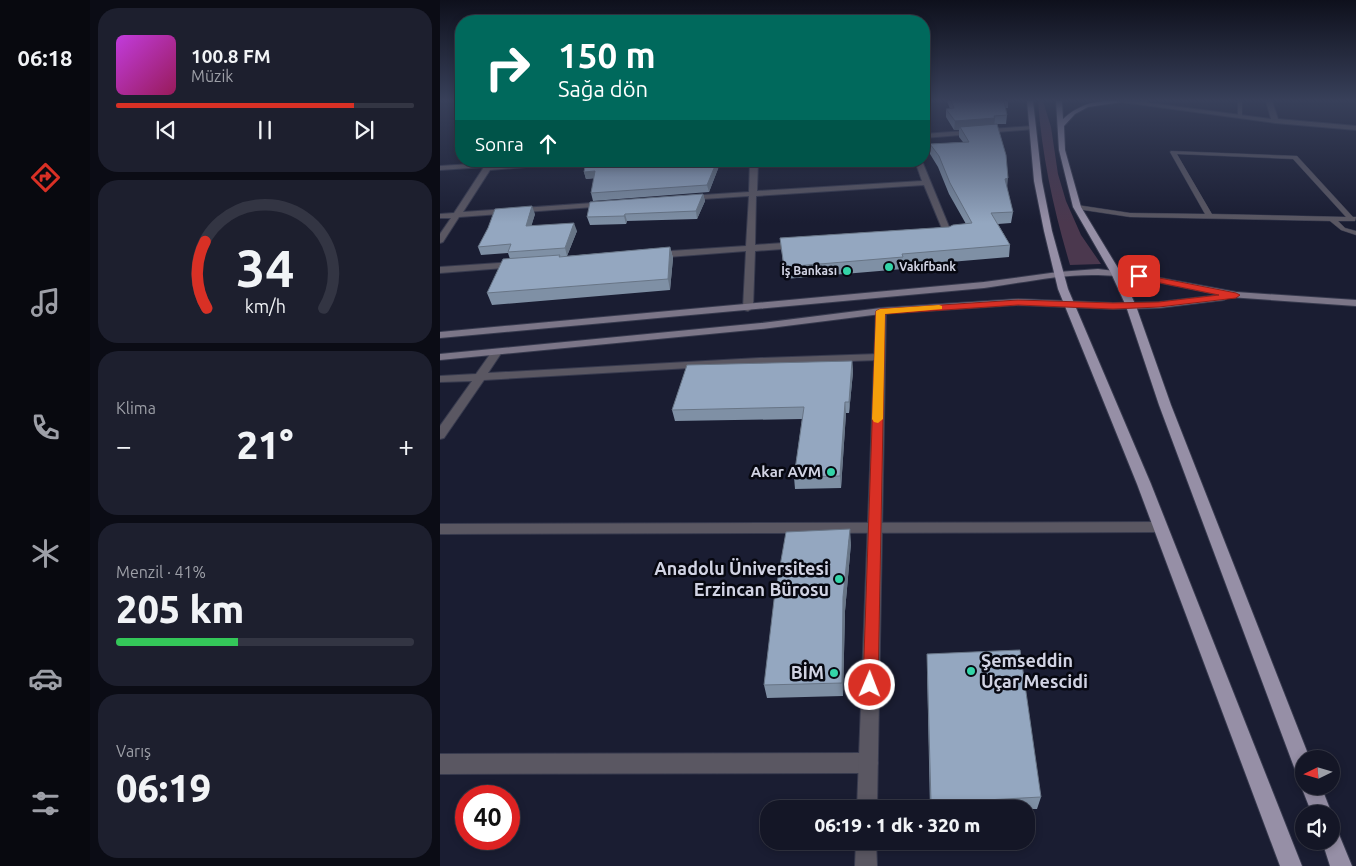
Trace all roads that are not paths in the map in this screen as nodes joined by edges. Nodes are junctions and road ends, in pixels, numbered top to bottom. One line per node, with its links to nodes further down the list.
1 (1034, 141): 27 (main road)
2 (1061, 141): 12 (main road)
3 (457, 167): 7 (street)
4 (489, 167): 13 (street)
5 (754, 167): 9 (street)
6 (920, 167): 8 (street)
7 (440, 168)
8 (926, 183): 9 (street); 19 (street)
9 (752, 193): 10 (street); 22 (street)
10 (674, 199)
11 (614, 203): 13 (street)
12 (1077, 207): 15 (lane); 26 (main road)
13 (457, 215): 14 (street); 20 (street)
14 (440, 216)
15 (1210, 217): 16 (lane); 17 (lane)
16 (1332, 219): 17 (lane); 18 (lane)
17 (1353, 219)
18 (1356, 232)
19 (928, 235)
20 (440, 240)
21 (809, 244): 22 (street)
22 (750, 249): 23 (street); 32 (street)
23 (643, 256)
24 (527, 264): 25 (street)
25 (440, 270)
26 (1116, 273): 27 (main road); 28 (main road); 31 (main road)
27 (1058, 275): 30 (main road); 32 (main road)
28 (1236, 295): 29 (main road); 31 (main road)
29 (1356, 302)
30 (1069, 304): 31 (main road); 33 (main road); 41 (main road)
31 (1131, 306): 44 (main road)
32 (748, 308): 34 (main road)
33 (880, 311): 35 (main road); 37 (street)
34 (440, 336)
35 (497, 352): 36 (main road); 38 (street)
36 (440, 357)
37 (880, 357): 38 (street); 42 (street)
38 (481, 375): 39 (street); 40 (street)
39 (440, 379)
40 (440, 435)
41 (1160, 527): 42 (street); 51 (main road)
42 (875, 528): 43 (street); 45 (street)
43 (440, 530)
44 (1297, 750)
45 (868, 763): 46 (street); 47 (street)
46 (440, 764)
47 (867, 800)
48 (866, 850): 50 (street)
49 (1335, 850): 52 (main road)
50 (866, 866)
51 (1291, 866)
52 (1342, 866)

